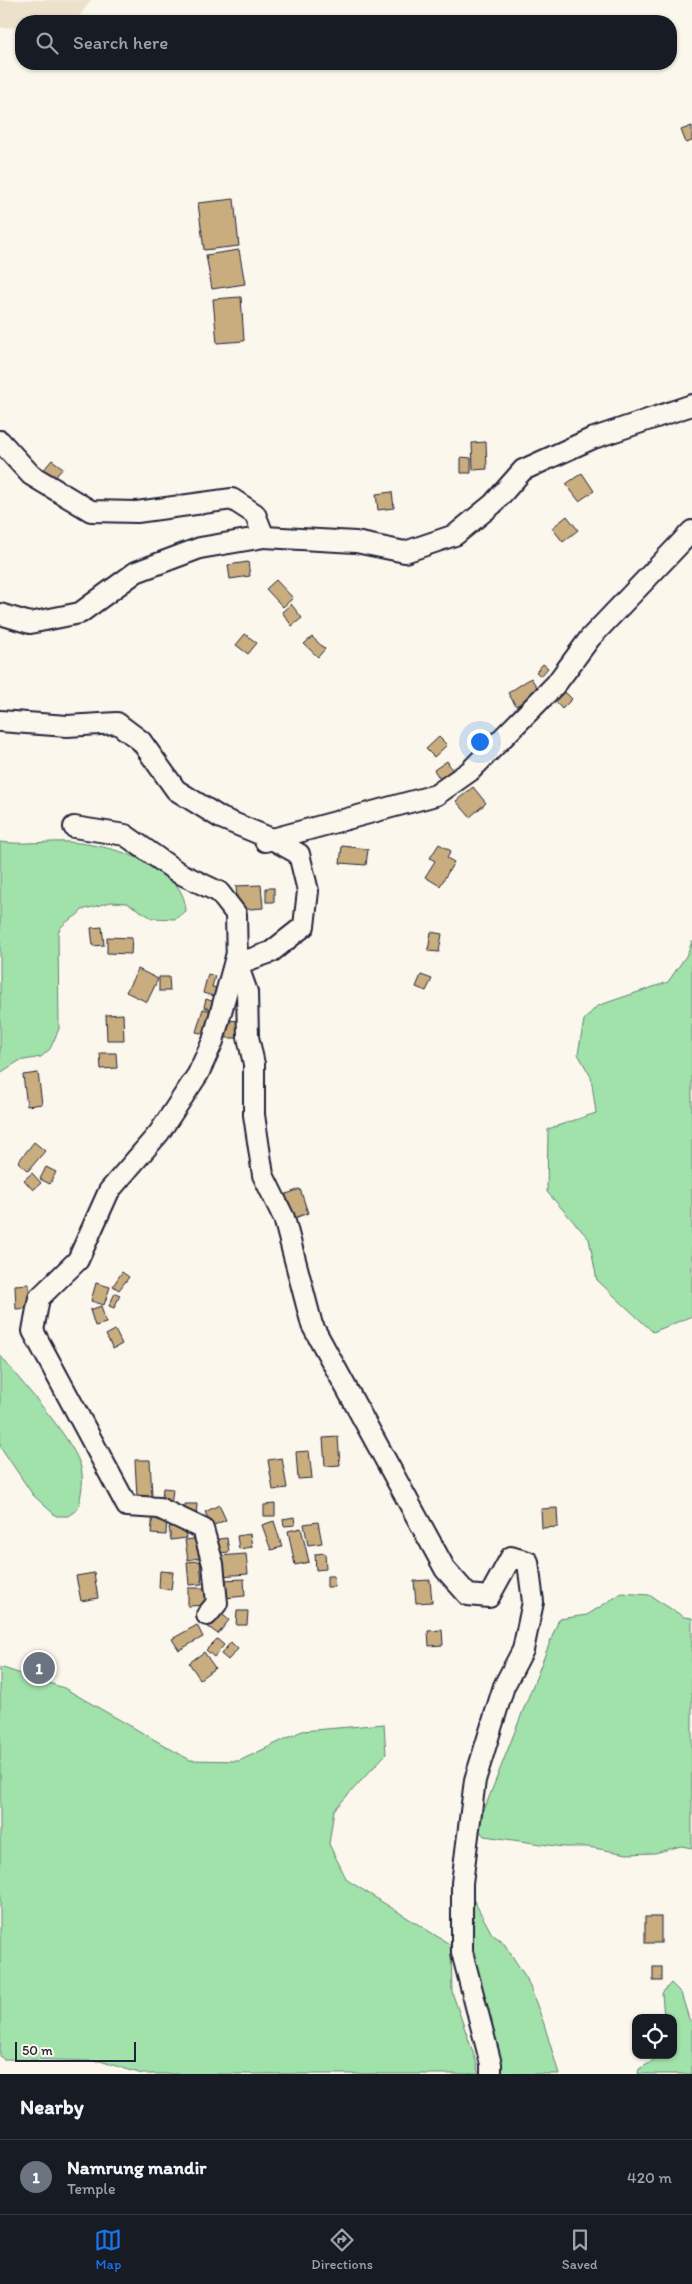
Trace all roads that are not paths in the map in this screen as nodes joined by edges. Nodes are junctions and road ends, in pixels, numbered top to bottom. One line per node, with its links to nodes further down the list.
1 (692, 405): 4 (street)
2 (0, 441): 4 (street)
3 (692, 531): 8 (street)
4 (264, 536): 5 (street)
5 (0, 614)
6 (0, 721): 8 (street)
7 (74, 827): 9 (street)
8 (268, 840): 9 (street)
9 (237, 958): 10 (street); 11 (street)
10 (207, 1616)
11 (491, 2074)

